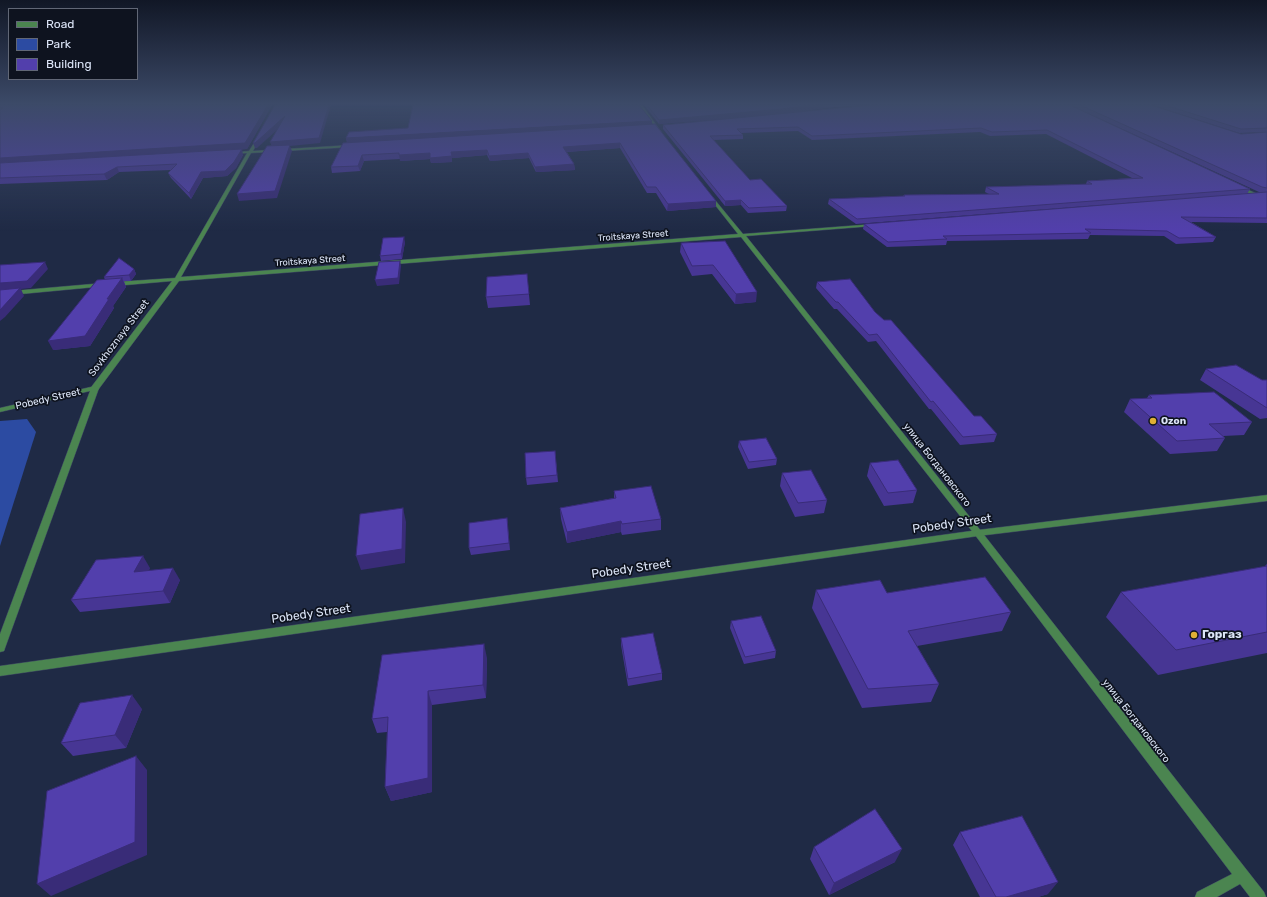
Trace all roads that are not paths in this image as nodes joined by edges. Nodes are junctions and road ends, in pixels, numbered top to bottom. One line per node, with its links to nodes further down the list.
1 (253, 147): 3 (street, Sovkhoznaya Street)
2 (326, 147): 3 (street)
3 (250, 152): 4 (street); 13 (street, Sovkhoznaya Street)
4 (226, 153)
5 (1237, 186): 8 (street)
6 (704, 187): 12 (street, улица Богдановского)
7 (1267, 195): 8 (street)
8 (1258, 196): 9 (street); 10 (street)
9 (1242, 197)
10 (1267, 200)
11 (876, 225): 12 (street, Troitskaya Street)
12 (741, 235): 13 (street, Troitskaya Street); 18 (street, улица Богдановского)
13 (177, 279): 14 (street, Troitskaya Street); 15 (street, Sovkhoznaya Street)
14 (0, 294)
15 (95, 388): 16 (street, Pobedy Street); 19 (street, Sovkhoznaya Street)
16 (0, 410)
17 (1267, 498): 18 (street, Pobedy Street)
18 (978, 533): 20 (street, Pobedy Street); 21 (street, улица Богдановского)
19 (0, 648)
20 (0, 671)
21 (1242, 876): 22 (street); 23 (street, улица Богдановского)
22 (1202, 897)
23 (1259, 897)

